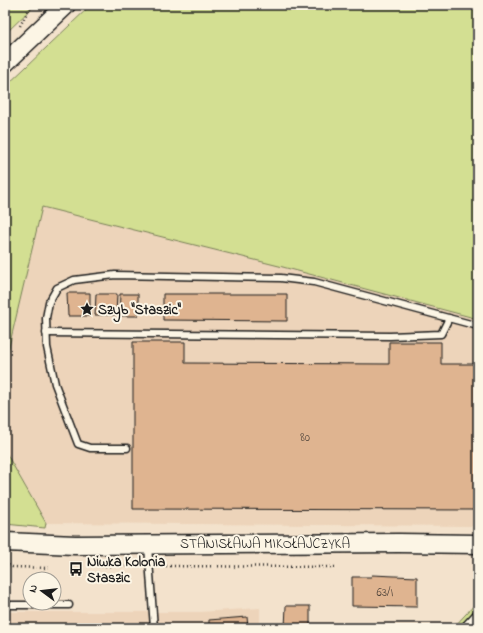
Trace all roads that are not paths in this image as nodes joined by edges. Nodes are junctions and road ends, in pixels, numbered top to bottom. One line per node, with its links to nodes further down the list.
1 (66, 5): 2 (street)
2 (5, 62)
3 (449, 318): 4 (lane); 5 (lane); 5 (lane)
4 (478, 326)
5 (46, 333): 6 (lane)
6 (126, 448)
7 (5, 542): 8 (street, STANISŁAWA MIKOŁAJCZYKA)
8 (148, 544): 9 (street, STANISŁAWA MIKOŁAJCZYKA); 13 (lane)
9 (478, 544)
10 (5, 605): 11 (lane)
11 (69, 606)
12 (478, 612): 14 (lane)
13 (154, 628)
14 (463, 628)

